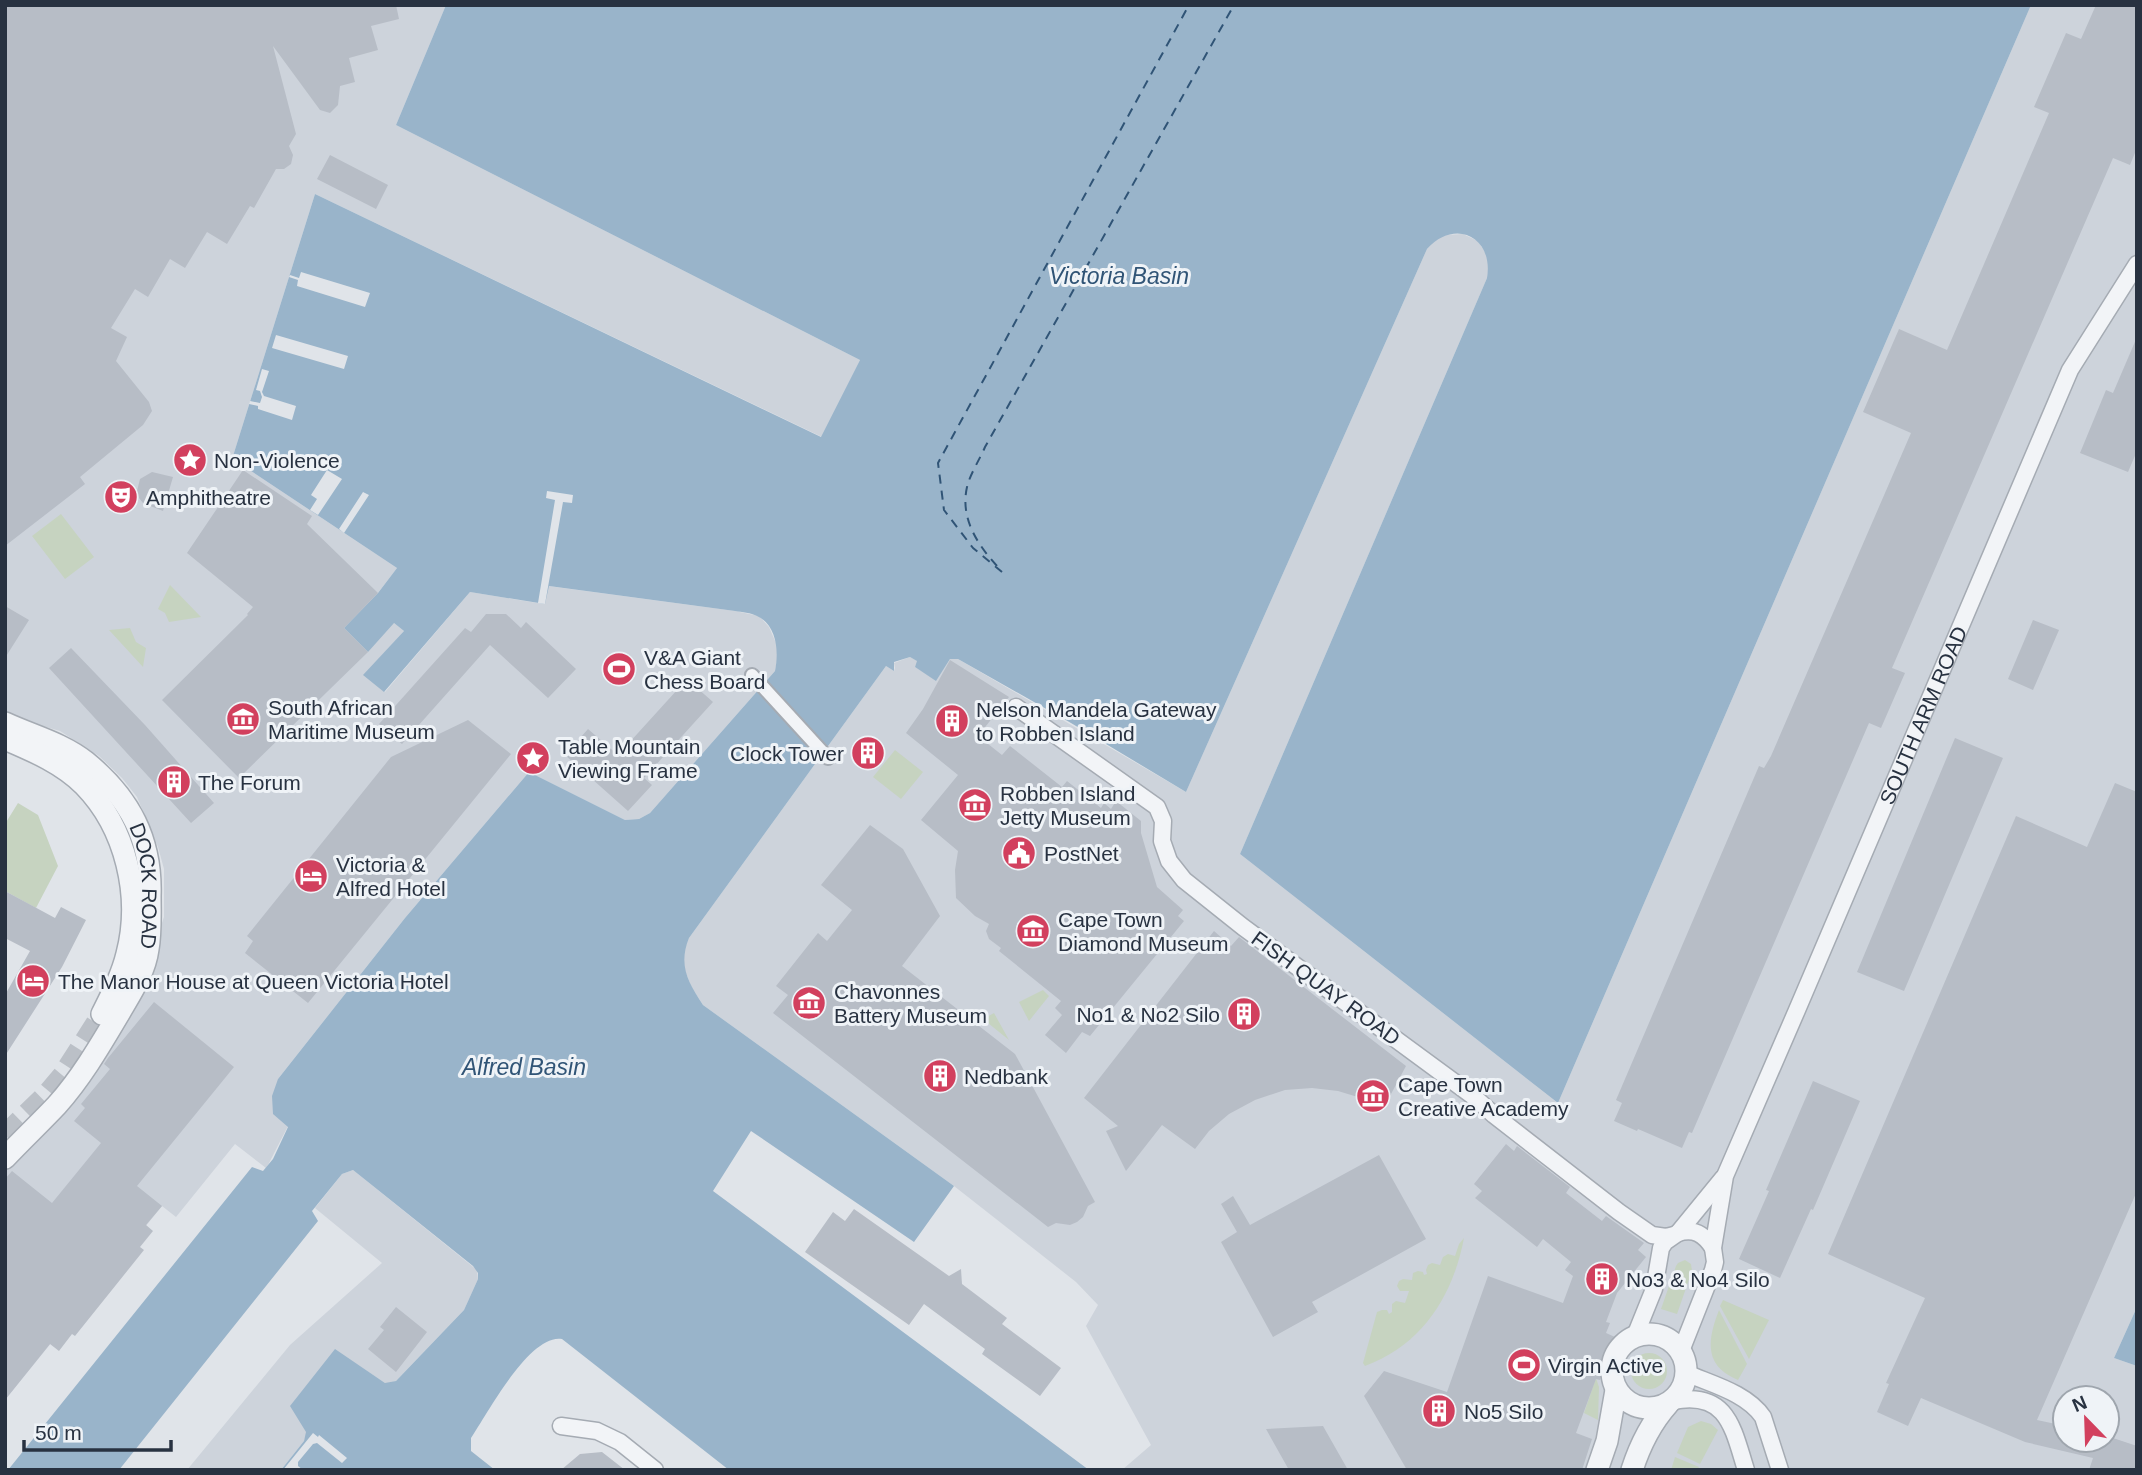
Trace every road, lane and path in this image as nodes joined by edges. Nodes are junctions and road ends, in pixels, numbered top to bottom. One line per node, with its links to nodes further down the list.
1 (2137, 264): 9 (street, SOUTH ARM ROAD)
2 (752, 675): 6 (street)
3 (1016, 708): 10 (street, FISH QUAY ROAD)
4 (5, 723): 8 (street, DOCK ROAD)
5 (5, 738): 7 (street, DOCK ROAD)
6 (828, 758)
7 (102, 1014)
8 (5, 1158)
9 (1725, 1176): 10 (street, SOUTH ARM ROAD); 11 (street, SOUTH ARM ROAD)
10 (1676, 1234): 11 (street, FISH QUAY ROAD); 12 (street, SOUTH ARM ROAD)
11 (1713, 1248): 13 (street, SOUTH ARM ROAD)
12 (1635, 1336): 13 (street); 15 (street)
13 (1681, 1351): 14 (street)
14 (1686, 1373): 16 (street); 22 (street)
15 (1616, 1390): 16 (street); 19 (street)
16 (1670, 1402): 20 (street); 21 (street)
17 (561, 1426): 18 (street)
18 (655, 1470)
19 (1597, 1470)
20 (1632, 1470)
21 (1746, 1470)
22 (1780, 1470)

